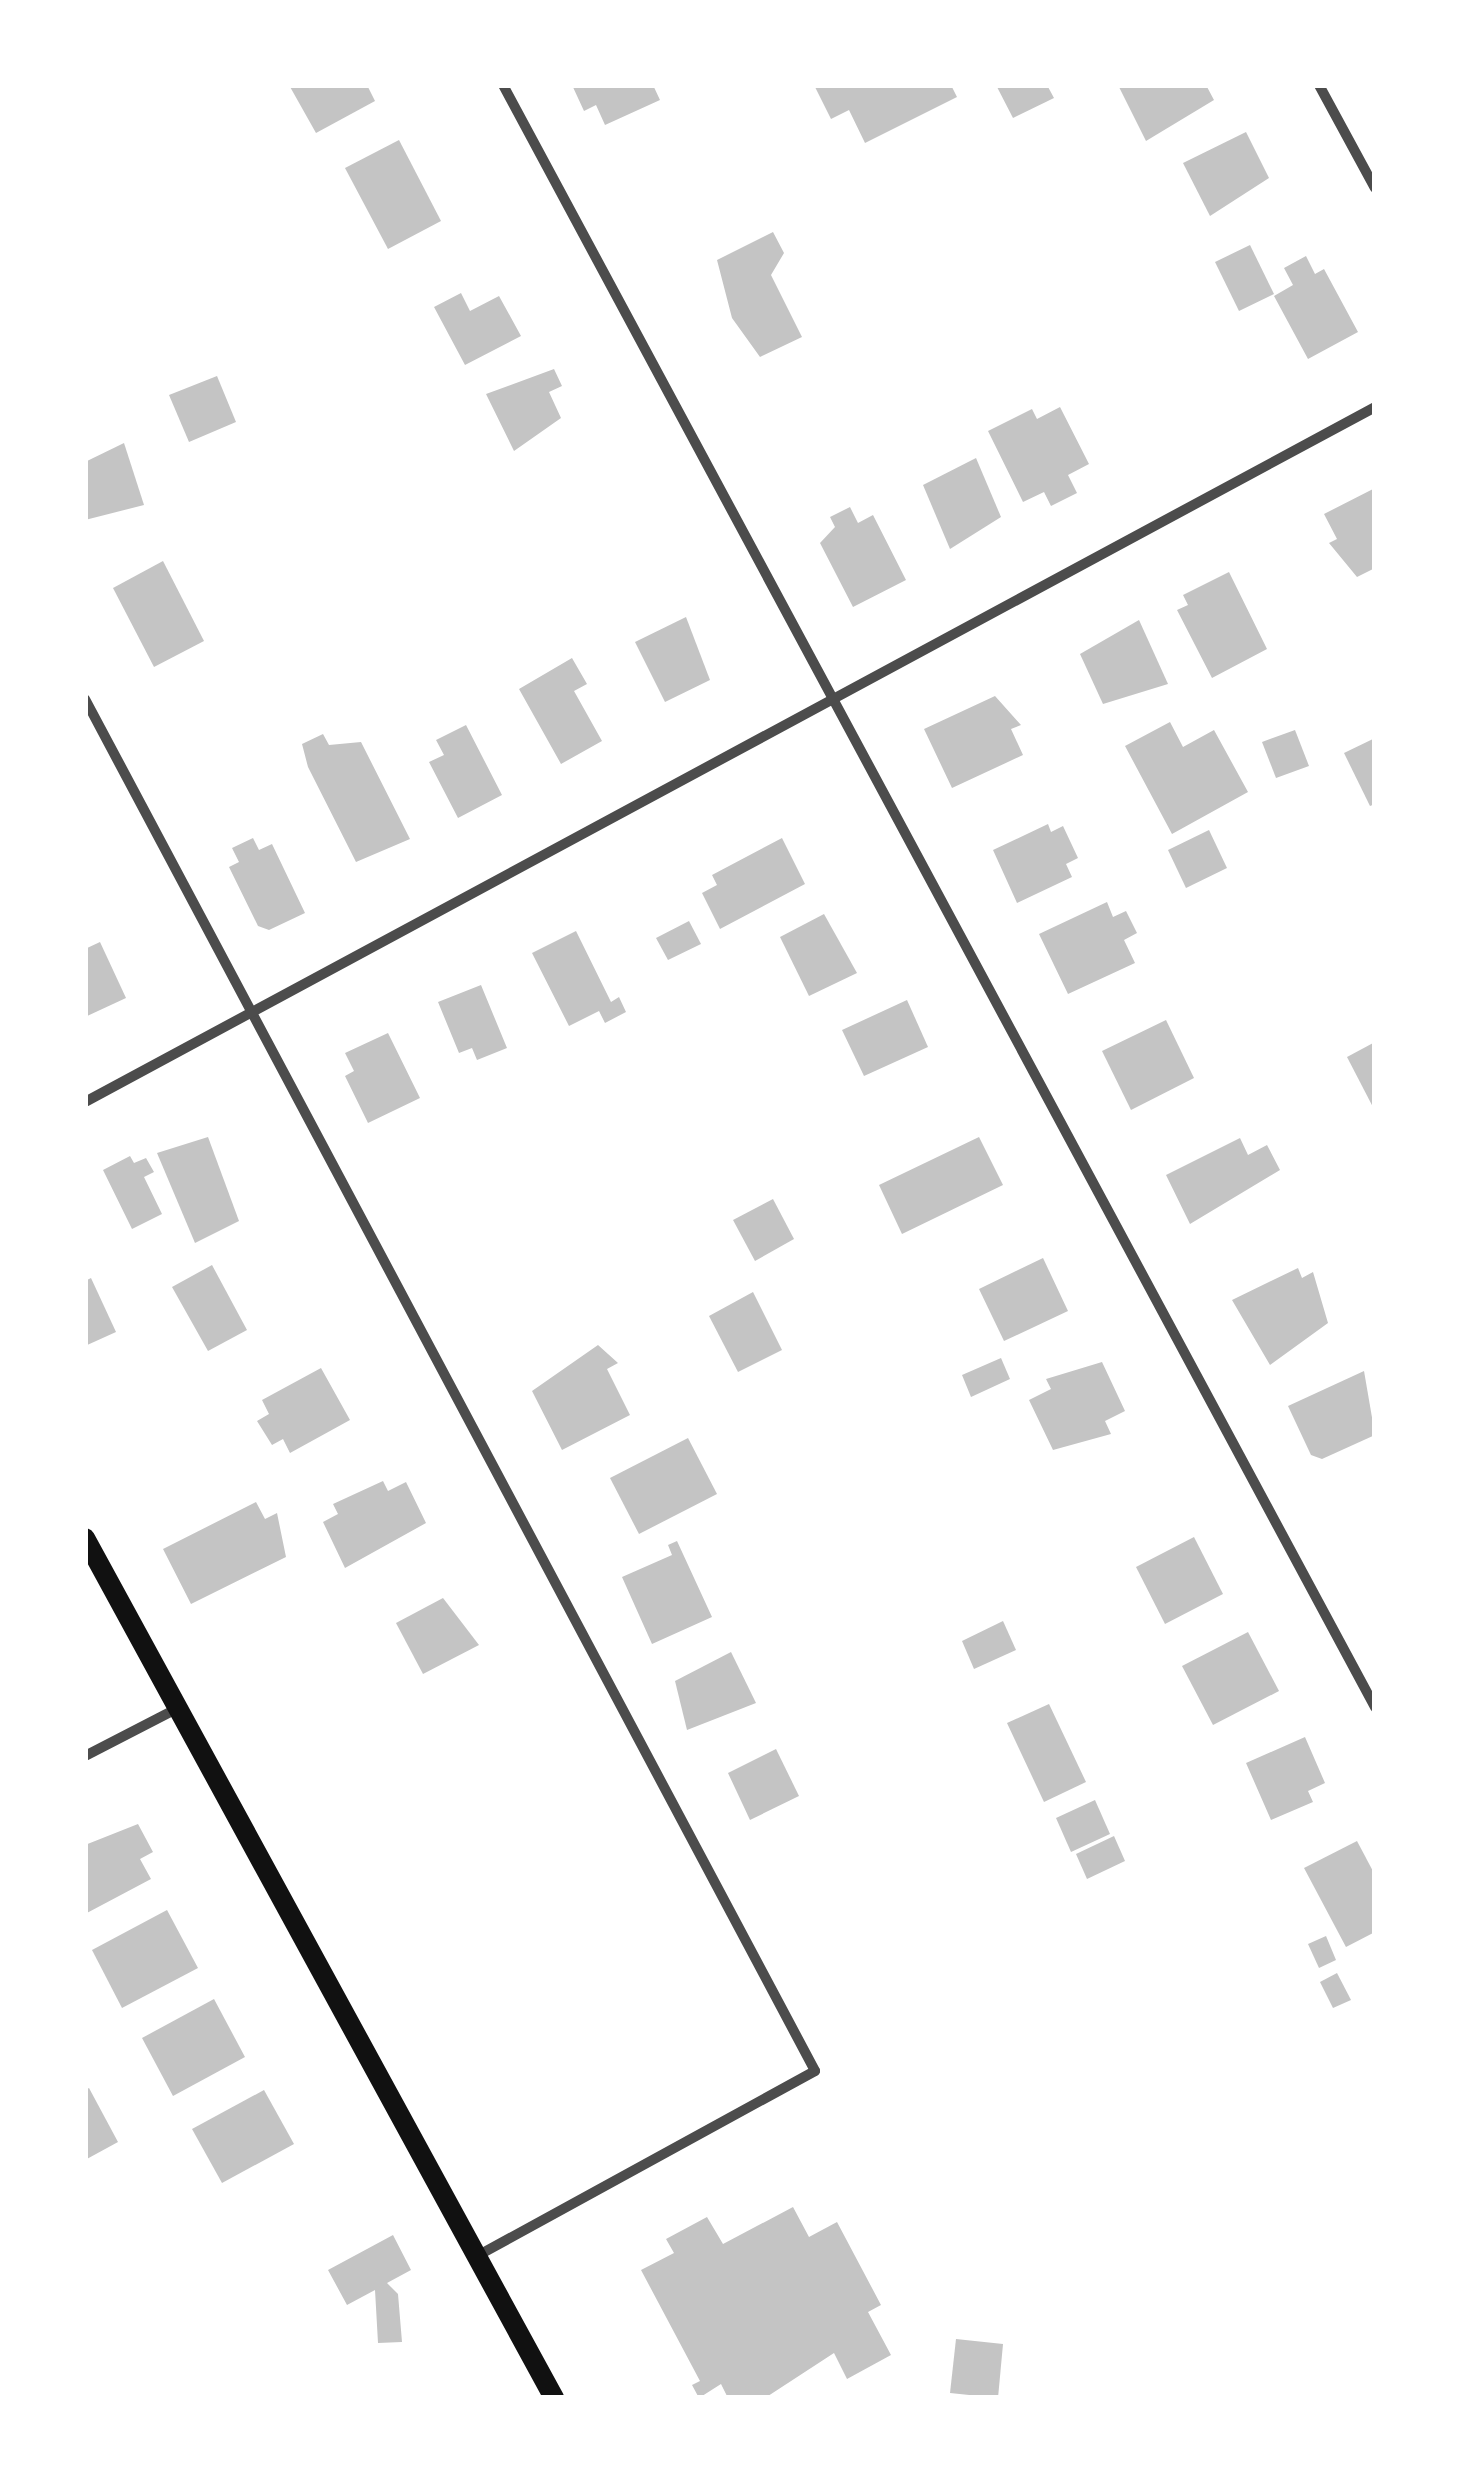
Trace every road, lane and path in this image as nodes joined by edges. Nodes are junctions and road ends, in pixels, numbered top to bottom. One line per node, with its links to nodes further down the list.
1 (503, 85): 5 (street)
2 (1319, 85): 3 (street)
3 (1375, 188)
4 (1375, 408): 5 (street)
5 (832, 697): 7 (street); 10 (street)
6 (85, 699): 7 (street)
7 (251, 1013): 8 (street); 13 (street)
8 (85, 1102)
9 (85, 1538): 11 (main road)
10 (1375, 1707)
11 (176, 1709): 12 (street); 13 (main road)
12 (85, 1756)
13 (476, 2256): 14 (main road)
14 (554, 2398)

